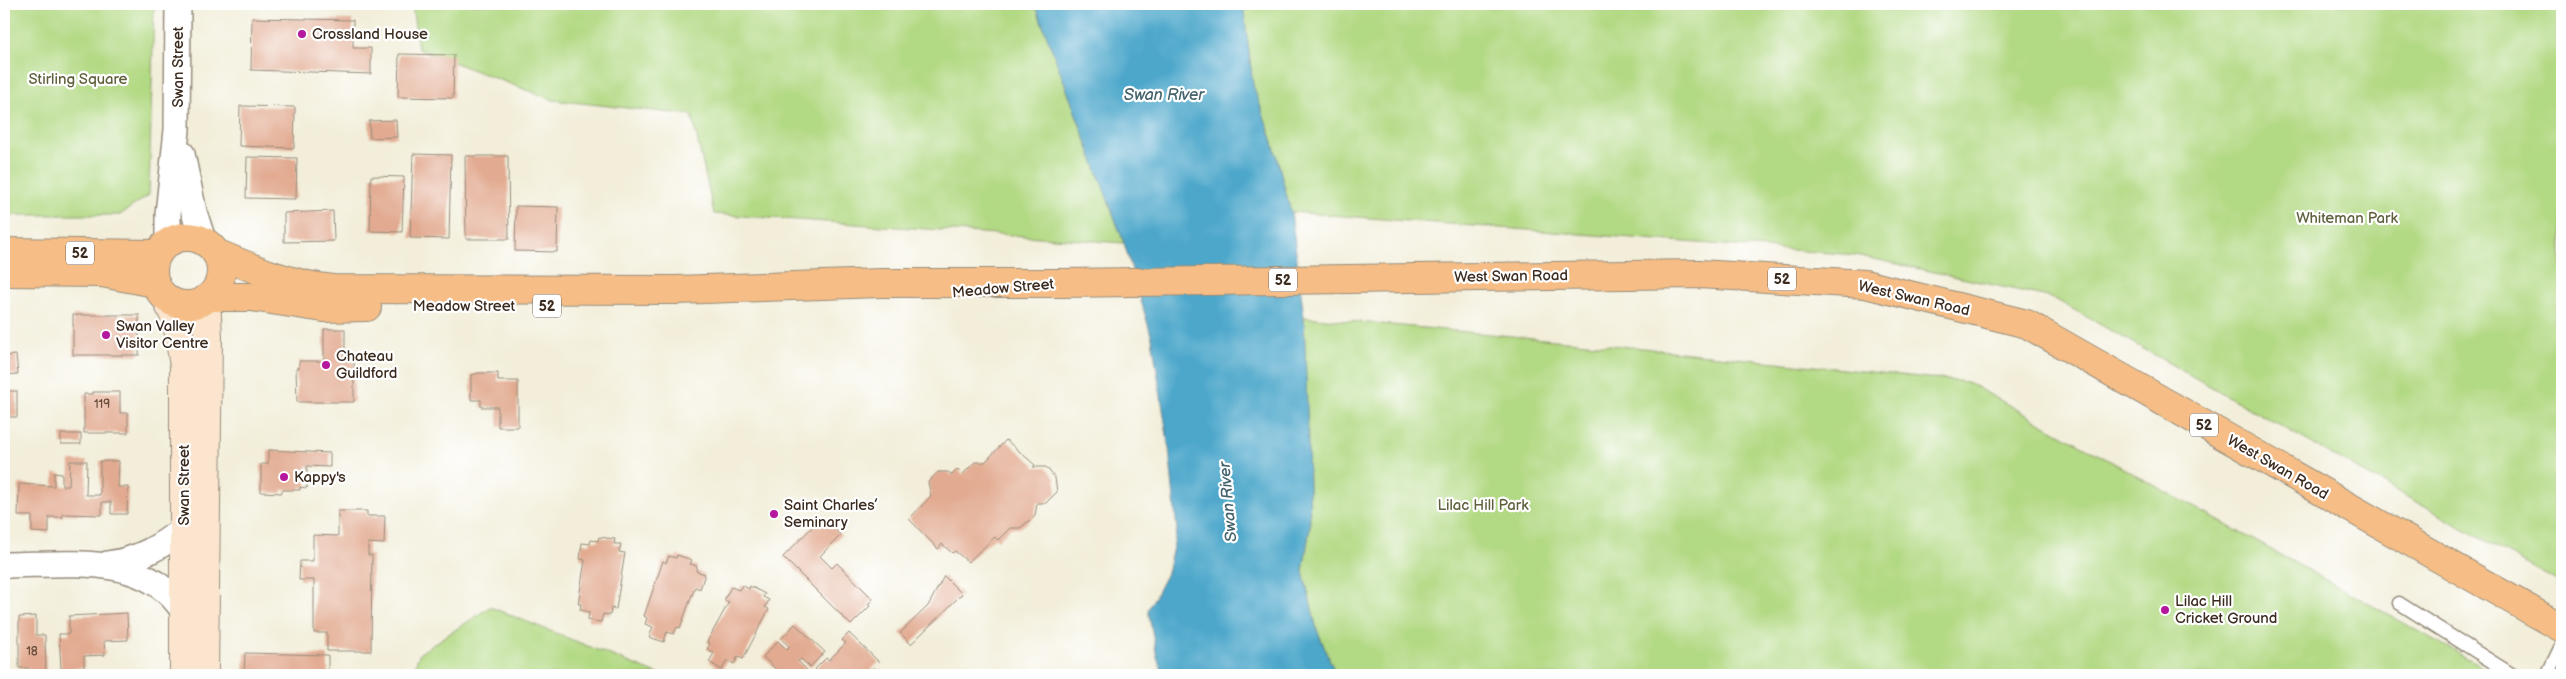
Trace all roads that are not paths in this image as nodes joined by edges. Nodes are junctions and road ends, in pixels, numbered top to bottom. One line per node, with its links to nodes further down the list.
1 (178, 4): 2 (street, Swan Street)
2 (178, 130): 3 (street, Swan Street); 4 (street, Swan Street)
3 (209, 246): 4 (main road, 52); 7 (main road, Meadow Street / 52); 9 (main road)
4 (163, 248): 5 (main road, 52); 8 (main road)
5 (4, 252)
6 (4, 272): 8 (main road, 52)
7 (1064, 283): 9 (main road, Meadow Street / 52); 15 (main road, West Swan Road / 52)
8 (160, 291): 9 (main road, 52); 10 (street, Swan Street)
9 (207, 298): 18 (street, Swan Street)
10 (184, 528): 12 (street); 14 (street, Swan Street)
11 (4, 565): 12 (street)
12 (95, 565): 14 (street)
13 (2399, 603): 19 (lane)
14 (184, 612): 17 (street, Swan Street)
15 (2562, 628)
16 (2562, 644): 20 (lane)
17 (184, 675)
18 (204, 675)
19 (2513, 675)
20 (2547, 675)

